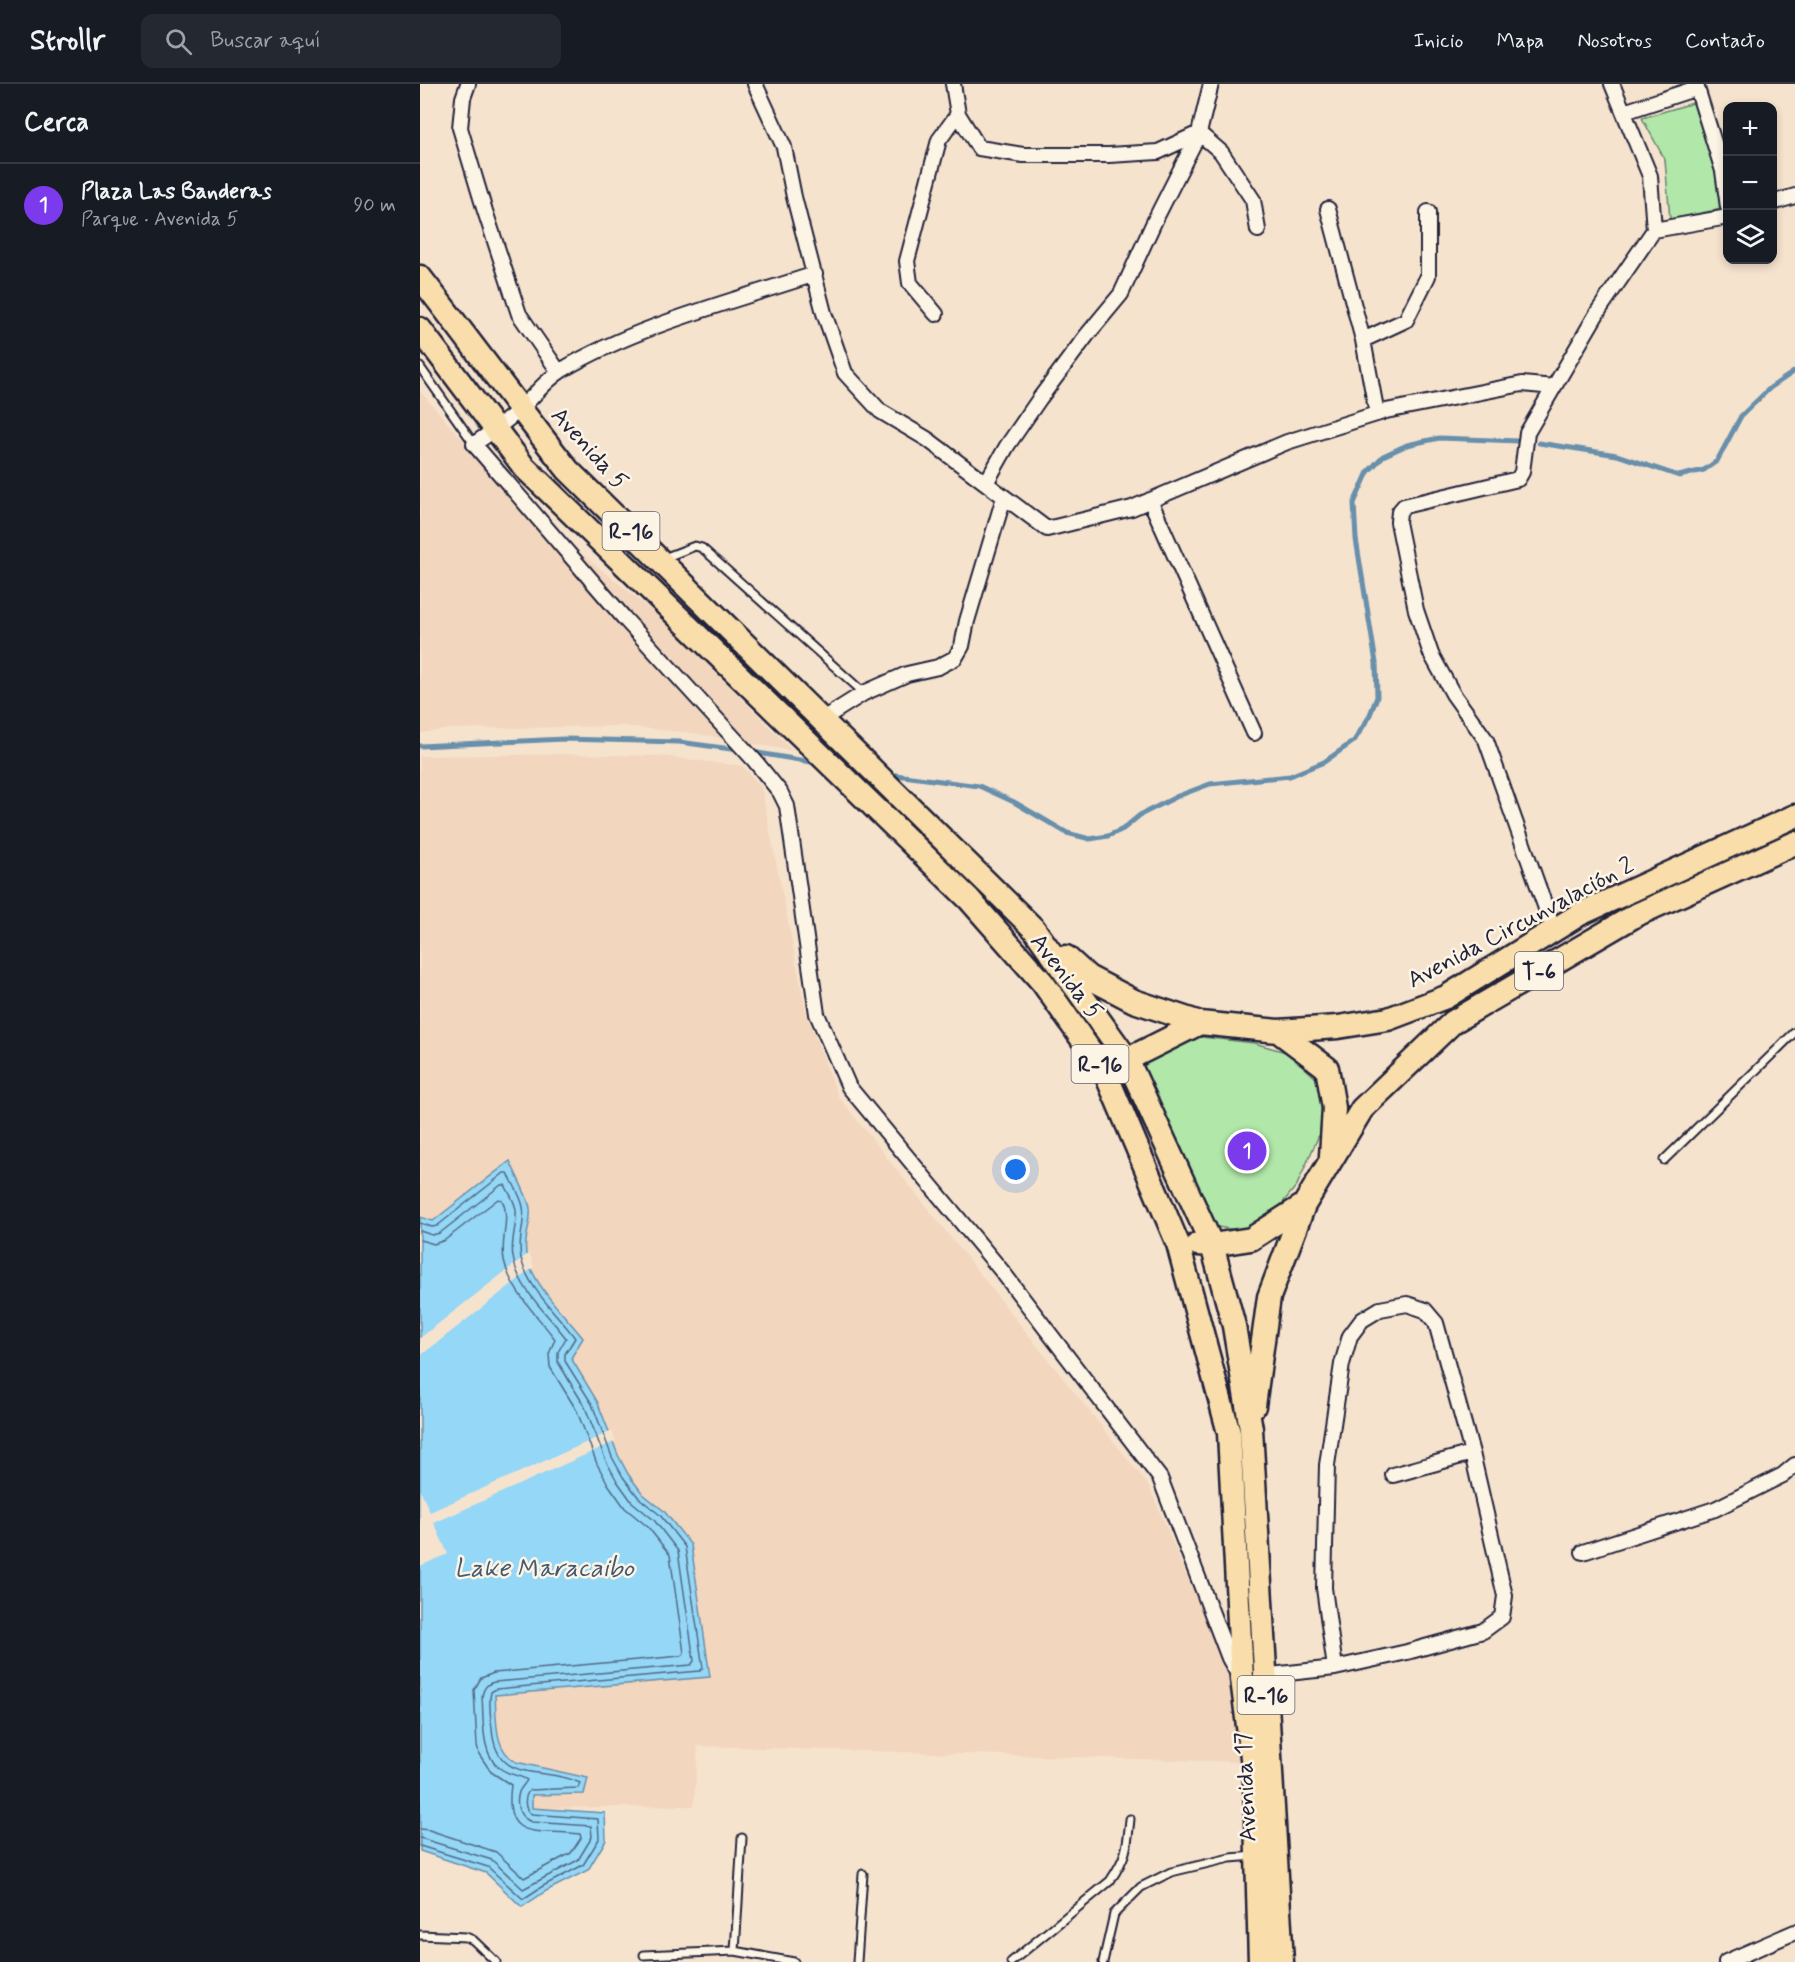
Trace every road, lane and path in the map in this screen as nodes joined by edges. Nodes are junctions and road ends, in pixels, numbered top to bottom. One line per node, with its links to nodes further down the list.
1 (468, 84): 23 (street)
2 (755, 84): 17 (street)
3 (953, 84): 7 (street)
4 (1211, 84): 8 (street)
5 (1612, 84): 6 (street)
6 (1624, 112): 9 (street); 16 (street)
7 (958, 114): 8 (street); 19 (street)
8 (1199, 133): 15 (street); 29 (street)
9 (1723, 171)
10 (1795, 196): 11 (street)
11 (1777, 202)
12 (1328, 209): 21 (street)
13 (1428, 212): 21 (street)
14 (1723, 218): 16 (street)
15 (1258, 230)
16 (1654, 230): 24 (street)
17 (815, 274): 23 (street); 29 (street)
18 (420, 277): 25 (main road, Avenida 5 / R-16)
19 (936, 314)
20 (420, 329): 27 (main road, Avenida 5 / R-16)
21 (1363, 340): 26 (street)
22 (420, 367): 28 (lane)
23 (559, 372): 25 (street)
24 (1554, 387): 26 (street); 39 (street)
25 (520, 409): 27 (street); 32 (main road, Avenida 5 / R-16)
26 (1377, 414): 31 (street)
27 (496, 429): 28 (street); 44 (main road, Avenida 5 / R-16)
28 (474, 444): 57 (street)
29 (986, 483): 30 (street)
30 (1004, 497): 31 (street); 33 (street)
31 (1150, 500): 35 (street)
32 (660, 560): 33 (lane); 34 (main road, Avenida 5 / R-16)
33 (864, 693): 34 (street)
34 (821, 720): 38 (main road, Avenida 5 / R-16)
35 (1254, 733)
36 (1795, 816): 39 (main road, Avenida Circunvalación 2 / T-6)
37 (1795, 843): 46 (main road, Avenida Circunvalación 2 / T-6)
38 (1034, 929): 40 (main road, Avenida Circunvalación 2); 43 (main road, Avenida 5 / R-16)
39 (1554, 931): 41 (main road, Avenida Circunvalación 2 / T-6)
40 (1200, 1023): 41 (main road, Avenida Circunvalación 2 / T-6); 43 (main road)
41 (1278, 1031): 46 (main road)
42 (1795, 1032): 45 (lane)
43 (1127, 1059): 44 (main road); 49 (main road, Avenida 5 / R-16)
44 (1106, 1072): 48 (main road, Avenida 5 / R-16)
45 (1664, 1160)
46 (1330, 1161): 47 (main road, Avenida Circunvalación 2 / T-6)
47 (1304, 1205): 49 (main road, T-6); 50 (main road, Avenida Circunvalación 2)
48 (1178, 1244): 49 (main road, T-6); 50 (main road, Avenida 5 / R-16)
49 (1212, 1245): 50 (main road, Avenida 5 / R-16)
50 (1240, 1431): 56 (main road, Avenida 17 / R-16); 57 (main road, Avenida 17 / R-16)
51 (1472, 1453): 53 (street); 55 (street); 55 (street)
52 (1795, 1465): 54 (street)
53 (1393, 1475)
54 (1583, 1552)
55 (1335, 1668): 56 (street)
56 (1265, 1676): 57 (street); 60 (main road, Avenida 17 / R-16)
57 (1242, 1679): 60 (main road, Avenida 17 / R-16)
58 (1130, 1819): 70 (lane)
59 (742, 1838): 65 (lane)
60 (1266, 1856): 71 (lane); 72 (main road, Avenida 17 / R-16); 73 (main road, Avenida 17 / R-16)
61 (862, 1874): 69 (lane)
62 (1792, 1933): 64 (street); 74 (street)
63 (420, 1935): 67 (lane)
64 (1795, 1948)
65 (735, 1951): 66 (lane); 68 (lane)
66 (644, 1955)
67 (495, 1962)
68 (794, 1962)
69 (857, 1962)
70 (1011, 1962)
71 (1103, 1962)
72 (1260, 1962)
73 (1282, 1962)
74 (1726, 1962)

